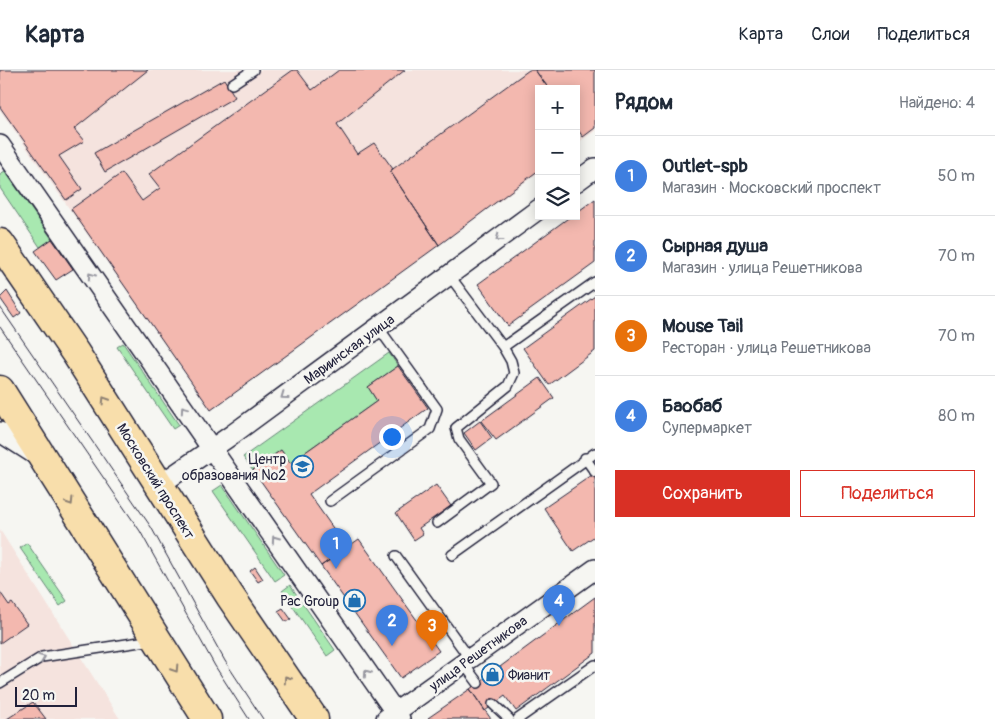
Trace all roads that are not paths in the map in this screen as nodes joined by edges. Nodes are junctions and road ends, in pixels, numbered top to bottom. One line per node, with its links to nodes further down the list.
1 (253, 70): 2 (lane)
2 (232, 84)
3 (0, 145): 14 (street, one-way to 3)
4 (595, 168): 5 (street)
5 (580, 179)
6 (535, 212): 8 (street, Мариинская улица, one-way to 8)
7 (0, 243): 19 (main road, Московский проспект, one-way to 7)
8 (449, 275): 10 (street, Мариинская улица); 11 (lane)
9 (595, 282): 11 (lane)
10 (378, 327): 14 (street, Мариинская улица, one-way to 14); 20 (lane)
11 (503, 347): 21 (lane)
12 (0, 390): 17 (main road)
13 (0, 432): 17 (street)
14 (212, 449): 19 (street, Мариинская улица); 31 (street, one-way to 14)
15 (595, 453): 16 (lane)
16 (585, 458): 18 (lane); 22 (lane)
17 (44, 460): 25 (main road, one-way to 25)
18 (595, 472)
19 (158, 486): 33 (main road, Московский проспект, one-way to 19)
20 (330, 501)
21 (437, 523)
22 (452, 555)
23 (396, 556): 26 (lane)
24 (595, 569): 26 (street, улица Решетникова)
25 (156, 640): 28 (lane, one-way to 25); 32 (main road, one-way to 32)
26 (467, 661): 29 (lane); 31 (street, улица Решетникова)
27 (595, 665): 35 (lane)
28 (0, 683)
29 (478, 683)
30 (493, 704): 34 (lane)
31 (394, 717)
32 (207, 719)
33 (314, 719)
34 (509, 719)
35 (518, 719)

